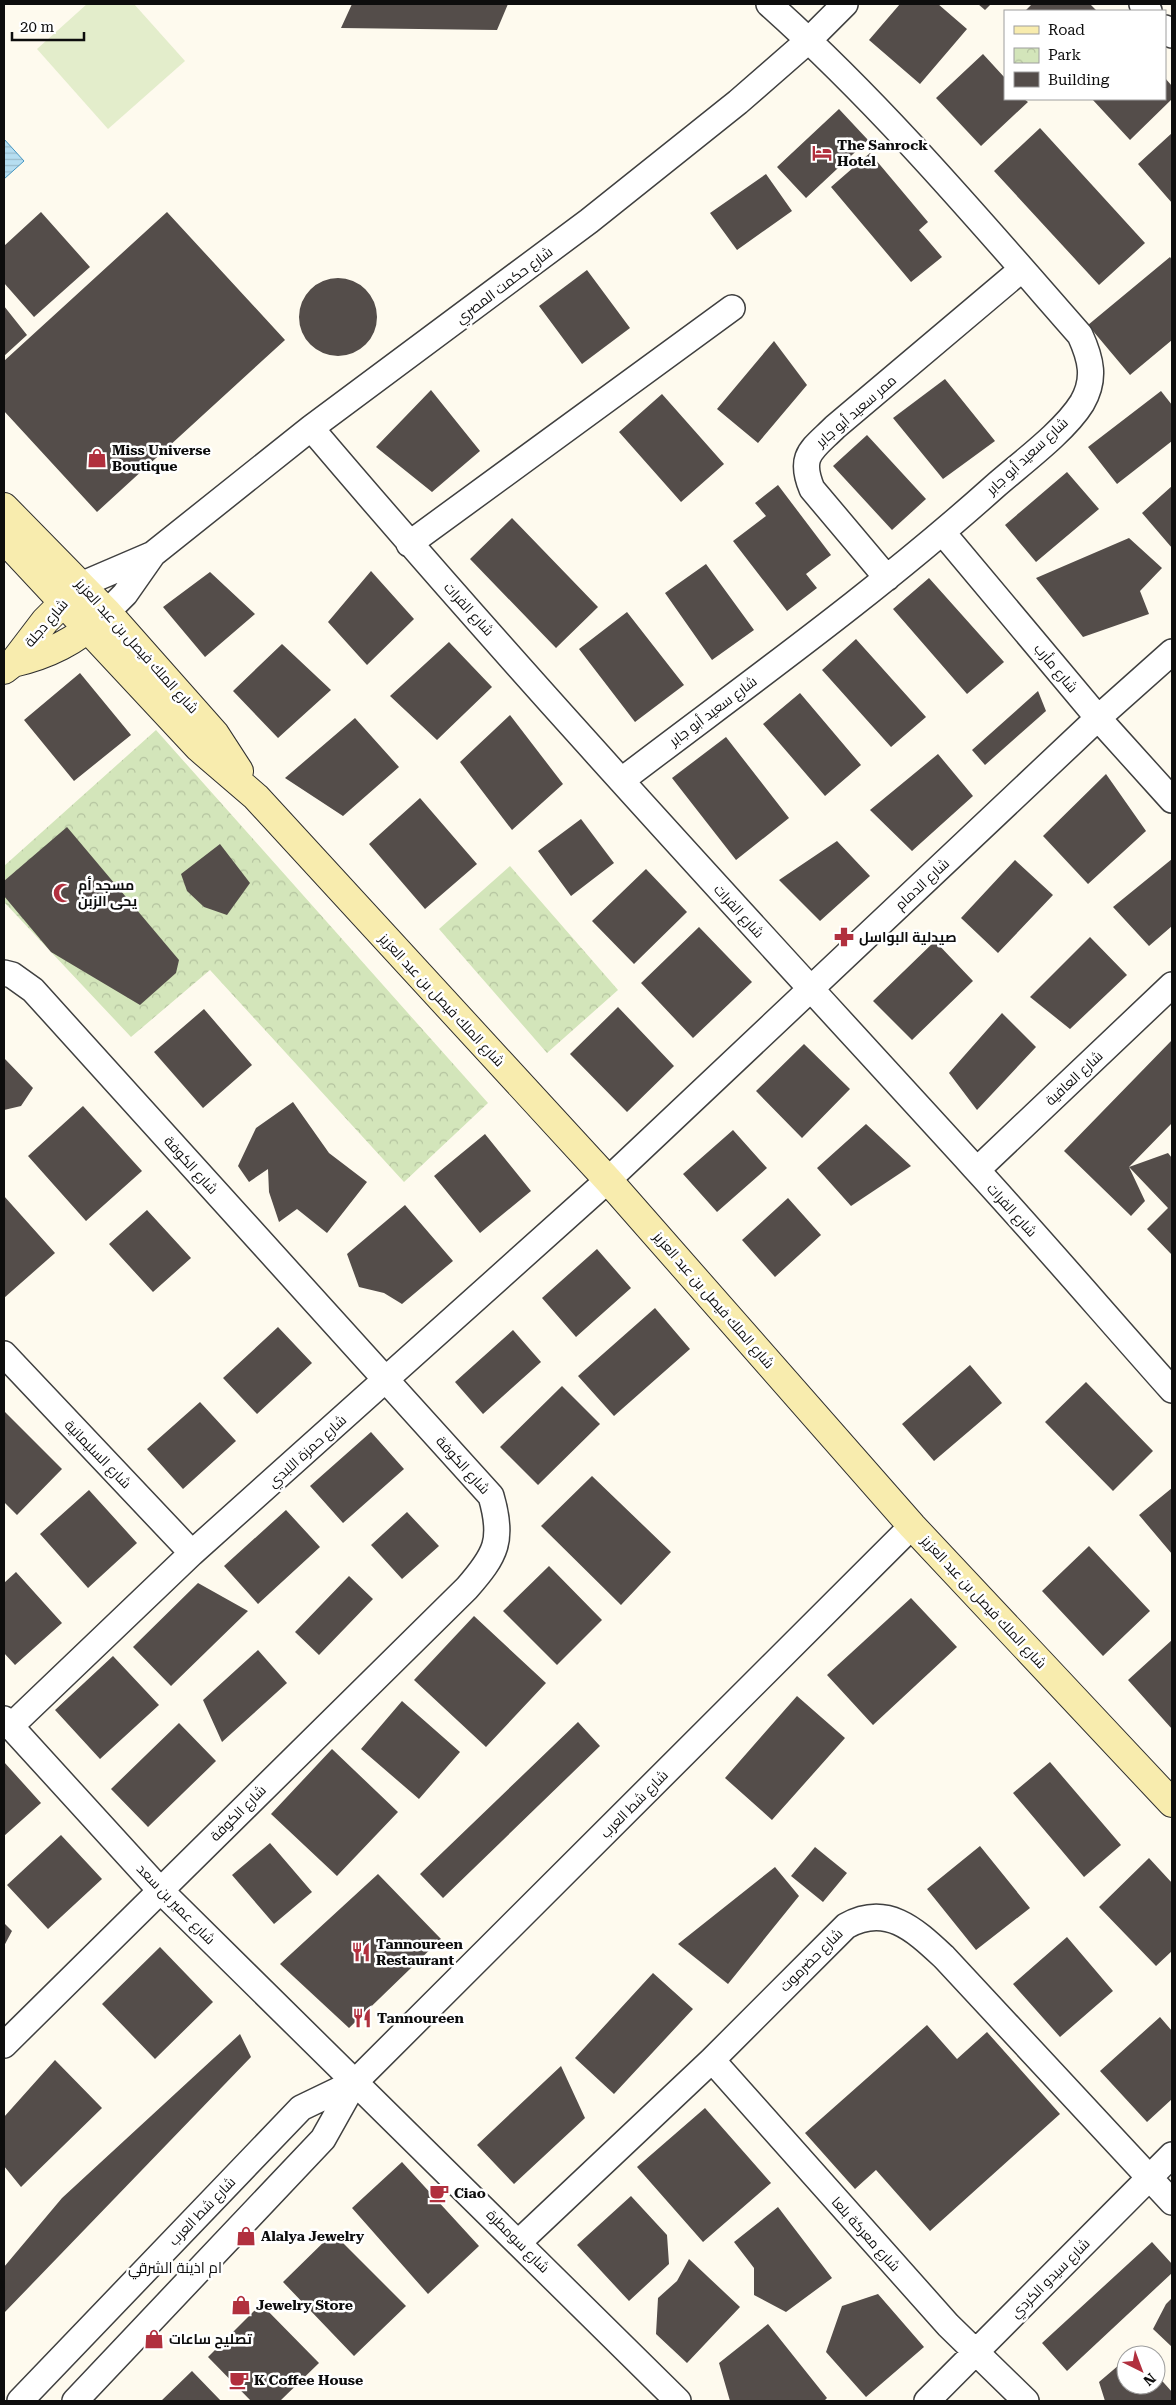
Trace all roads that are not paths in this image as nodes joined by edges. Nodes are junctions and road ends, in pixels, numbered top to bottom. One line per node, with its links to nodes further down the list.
1 (769, 4): 3 (street, شارع سعيد أبو جابر)
2 (845, 4): 3 (street, شارع حكمت المصري)
3 (810, 40): 4 (street, شارع سعيد أبو جابر); 6 (street, شارع حكمت المصري)
4 (1021, 270): 8 (street, شارع سعيد أبو جابر); 12 (street, ممر سعيد أبو جابر)
5 (732, 308): 10 (street)
6 (311, 428): 10 (street, شارع الفرات); 11 (street, شارع حكمت المصري)
7 (4, 507): 13 (main road, شارع الملك فيصل بن عبد العزيز)
8 (943, 533): 12 (street, شارع سعيد أبو جابر); 17 (street, شارع مأرب)
9 (4, 539): 13 (main road, شارع الملك فيصل بن عبد العزيز)
10 (410, 544): 18 (street, شارع الفرات)
11 (153, 554): 13 (street, شارع حكمت المصري); 14 (street, شارع حكمت المصري)
12 (887, 578): 18 (street, شارع سعيد أبو جابر)
13 (73, 593): 14 (main road, شارع الملك فيصل بن عبد العزيز); 16 (main road, شارع دجلة)
14 (98, 620): 16 (main road, شارع دجلة); 24 (main road, شارع الملك فيصل بن عبد العزيز)
15 (1172, 652): 17 (street, شارع الدمام)
16 (8, 667)
17 (1098, 718): 19 (street, شارع مأرب); 22 (street, شارع الدمام)
18 (622, 780): 22 (street, شارع الفرات)
19 (1172, 800)
20 (4, 973): 26 (street, شارع الكوفة)
21 (1172, 985): 23 (street, شارع العافية)
22 (811, 990): 23 (street, شارع الفرات); 24 (street, شارع الدمام)
23 (977, 1170): 27 (street, شارع الفرات)
24 (608, 1180): 26 (street, شارع حمزة اللبدي); 28 (main road, شارع الملك فيصل بن عبد العزيز)
25 (4, 1354): 29 (street, شارع السليمانية)
26 (386, 1381): 29 (street, شارع حمزة اللبدي); 32 (street, شارع الكوفة)
27 (1172, 1390)
28 (912, 1526): 31 (main road, شارع الملك فيصل بن عبد العزيز); 35 (street, شارع شط العرب)
29 (192, 1553): 30 (street, شارع حمزة اللبدي)
30 (7, 1722): 32 (street, شارع عمير بن سعد)
31 (1172, 1803)
32 (160, 1890): 33 (street, شارع الكوفة); 35 (street, شارع عمير بن سعد)
33 (4, 2045)
34 (712, 2060): 37 (street, شارع حضرموت); 39 (street, شارع حضرموت); 40 (street, شارع معركة بلعا)
35 (355, 2082): 39 (street, شارع سومطرة); 41 (street, شارع شط العرب); 42 (street, شارع شط العرب)
36 (1172, 2155): 37 (street, شارع سيدو الكردي)
37 (1150, 2178): 38 (street, شارع حضرموت); 40 (street, شارع سيدو الكردي)
38 (1172, 2202)
39 (519, 2242): 43 (street, شارع سومطرة)
40 (975, 2354): 44 (street, شارع سيدو الكردي); 45 (street, شارع معركة بلعا)
41 (20, 2401)
42 (75, 2401)
43 (678, 2401)
44 (927, 2401)
45 (1026, 2401)

